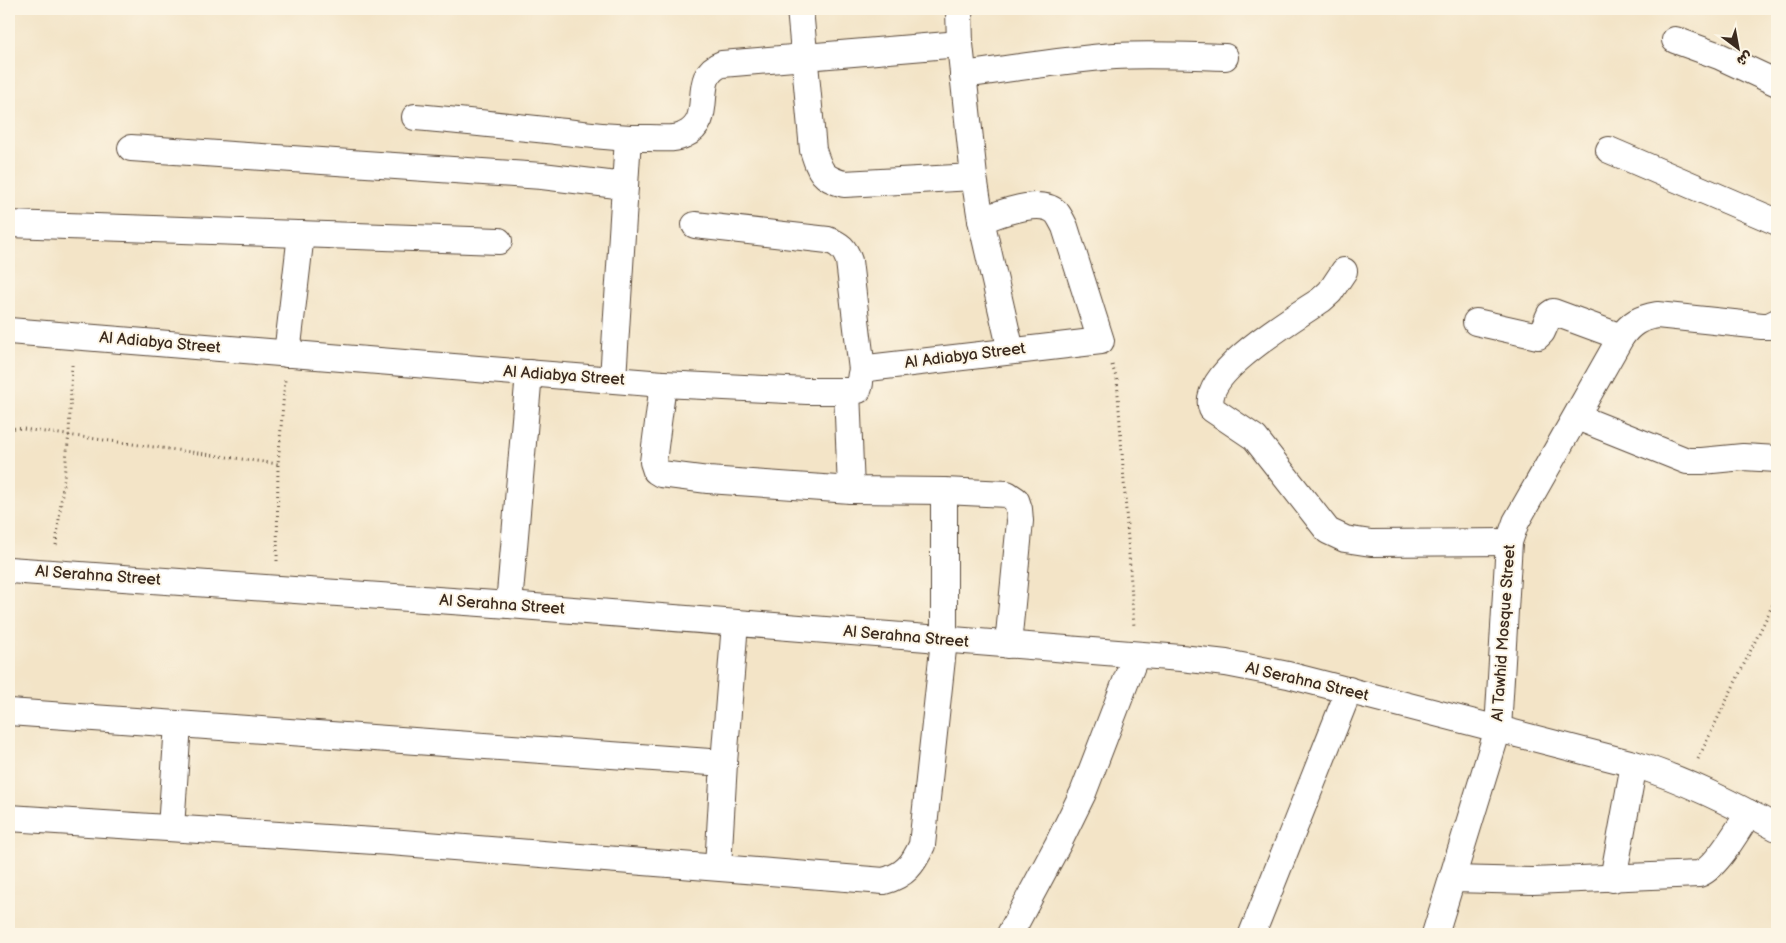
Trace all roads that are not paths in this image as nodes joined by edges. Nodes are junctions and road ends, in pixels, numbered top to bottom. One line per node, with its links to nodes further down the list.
1 (800, 9): 5 (street)
2 (958, 9): 4 (street)
3 (1675, 40): 8 (street)
4 (960, 44): 5 (street); 7 (street)
5 (805, 56): 10 (street); 13 (street)
6 (1226, 57): 7 (street)
7 (963, 75): 13 (street)
8 (1777, 83)
9 (415, 117): 10 (street)
10 (628, 138): 14 (street)
11 (131, 148): 14 (street)
12 (1609, 150): 16 (street)
13 (974, 177): 15 (street)
14 (625, 186): 30 (street)
15 (981, 220): 26 (street); 26 (street, Al Adiabya Street)
16 (1777, 222)
17 (9, 224): 19 (street)
18 (695, 225): 28 (street)
19 (301, 234): 20 (street); 27 (street)
20 (499, 241)
21 (1344, 271): 37 (street)
22 (1476, 322): 25 (street)
23 (1777, 322): 25 (street, Al Tawhid Mosque Street)
24 (9, 331): 27 (street, Al Adiabya Street)
25 (1621, 337): 33 (street, Al Tawhid Mosque Street)
26 (1011, 351): 28 (street, Al Adiabya Street)
27 (287, 354): 29 (street, Al Adiabya Street)
28 (862, 370): 32 (street)
29 (529, 373): 30 (street, Al Adiabya Street); 39 (street)
30 (612, 380): 31 (street, Al Adiabya Street)
31 (663, 384): 32 (street, Al Adiabya Street); 35 (street)
32 (847, 391): 35 (street)
33 (1577, 417): 34 (street); 37 (street, Al Tawhid Mosque Street)
34 (1777, 458)
35 (851, 490): 36 (street)
36 (944, 491): 41 (street); 42 (street)
37 (1510, 542): 47 (street, Al Tawhid Mosque Street)
38 (9, 570): 39 (street, Al Serahna Street)
39 (509, 605): 40 (street, Al Serahna Street)
40 (735, 623): 41 (street, Al Serahna Street); 48 (street)
41 (944, 640): 42 (street, Al Serahna Street); 54 (street)
42 (1008, 645): 43 (street, Al Serahna Street)
43 (1136, 655): 44 (street, Al Serahna Street); 57 (street)
44 (1349, 690): 47 (street, Al Serahna Street); 58 (street)
45 (9, 712): 46 (street)
46 (178, 724): 48 (street); 52 (street)
47 (1498, 729): 49 (street, Al Serahna Street); 55 (street, Al Tawhid Mosque Street)
48 (724, 763): 54 (street)
49 (1634, 764): 50 (street, Al Serahna Street); 56 (street)
50 (1749, 813): 53 (street, Al Serahna Street); 56 (street)
51 (9, 818): 52 (street)
52 (171, 828): 54 (street)
53 (1777, 828)
54 (718, 867)
55 (1452, 879): 56 (street); 59 (street, Al Tawhid Mosque Street)
56 (1613, 879)
57 (1010, 934)
58 (1252, 934)
59 (1435, 934)

